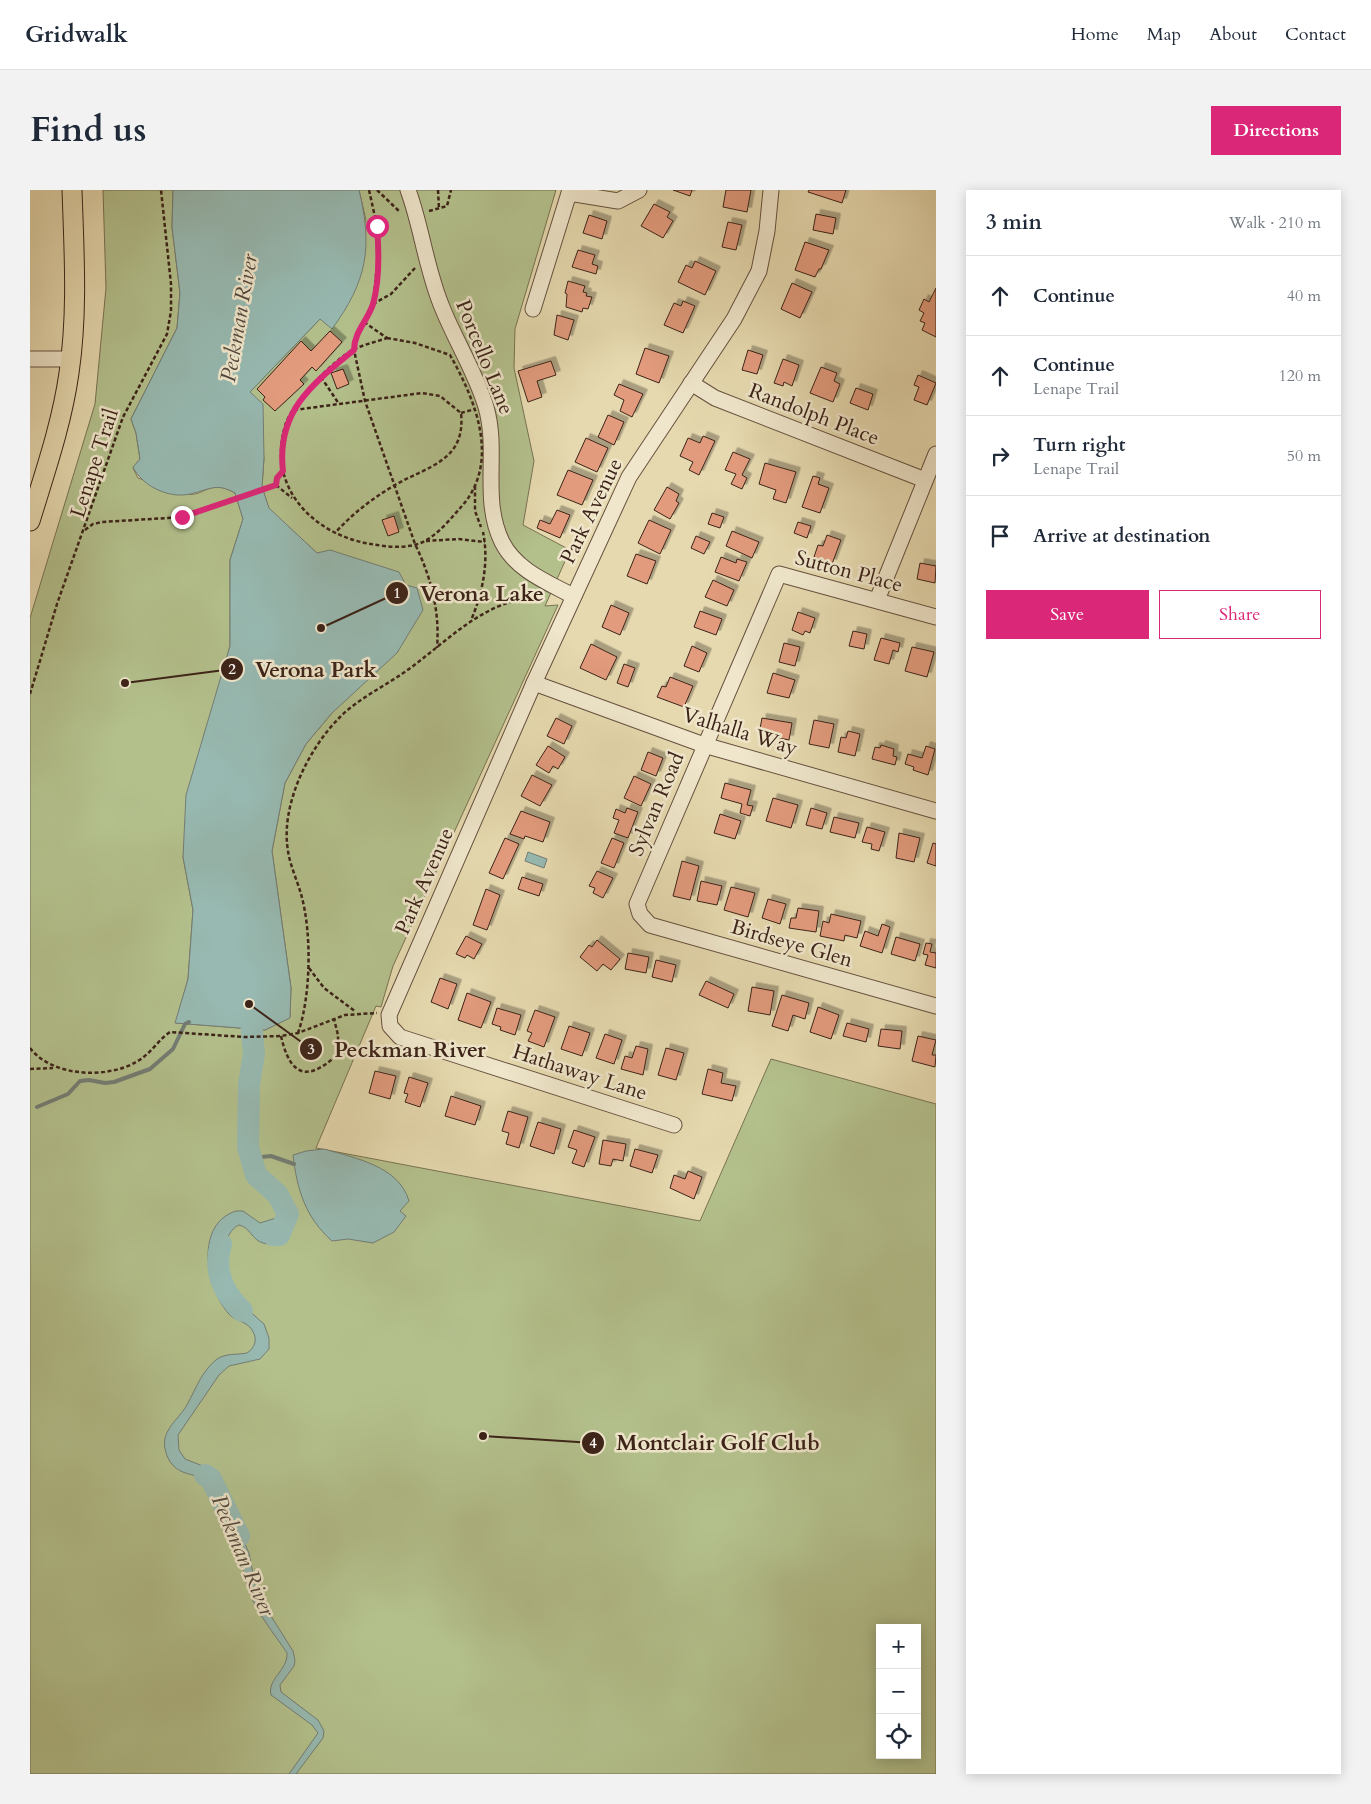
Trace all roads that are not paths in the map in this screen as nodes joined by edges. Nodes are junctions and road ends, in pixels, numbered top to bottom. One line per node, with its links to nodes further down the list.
1 (72, 190): 6 (main road)
2 (408, 190): 13 (street, Porcello Lane)
3 (639, 190): 5 (street)
4 (771, 190): 8 (street, Park Avenue)
5 (533, 309)
6 (71, 359): 7 (street); 11 (main road)
7 (30, 360)
8 (691, 383): 10 (street, Randolph Place); 13 (street, Park Avenue)
9 (936, 454): 10 (street)
10 (925, 480): 14 (street)
11 (31, 511)
12 (779, 574): 14 (street, Sutton Place); 17 (street, Sylvan Road)
13 (573, 596): 16 (street, Park Avenue)
14 (877, 600): 15 (street, Sutton Place)
15 (936, 617)
16 (534, 683): 17 (street, Valhalla Way); 21 (street, Park Avenue)
17 (704, 745): 18 (street, Valhalla Way); 19 (street, Sylvan Road)
18 (936, 811)
19 (640, 914): 20 (street, Birdseye Glen)
20 (936, 1006)
21 (390, 1020): 22 (street, Hathaway Lane)
22 (674, 1125)

